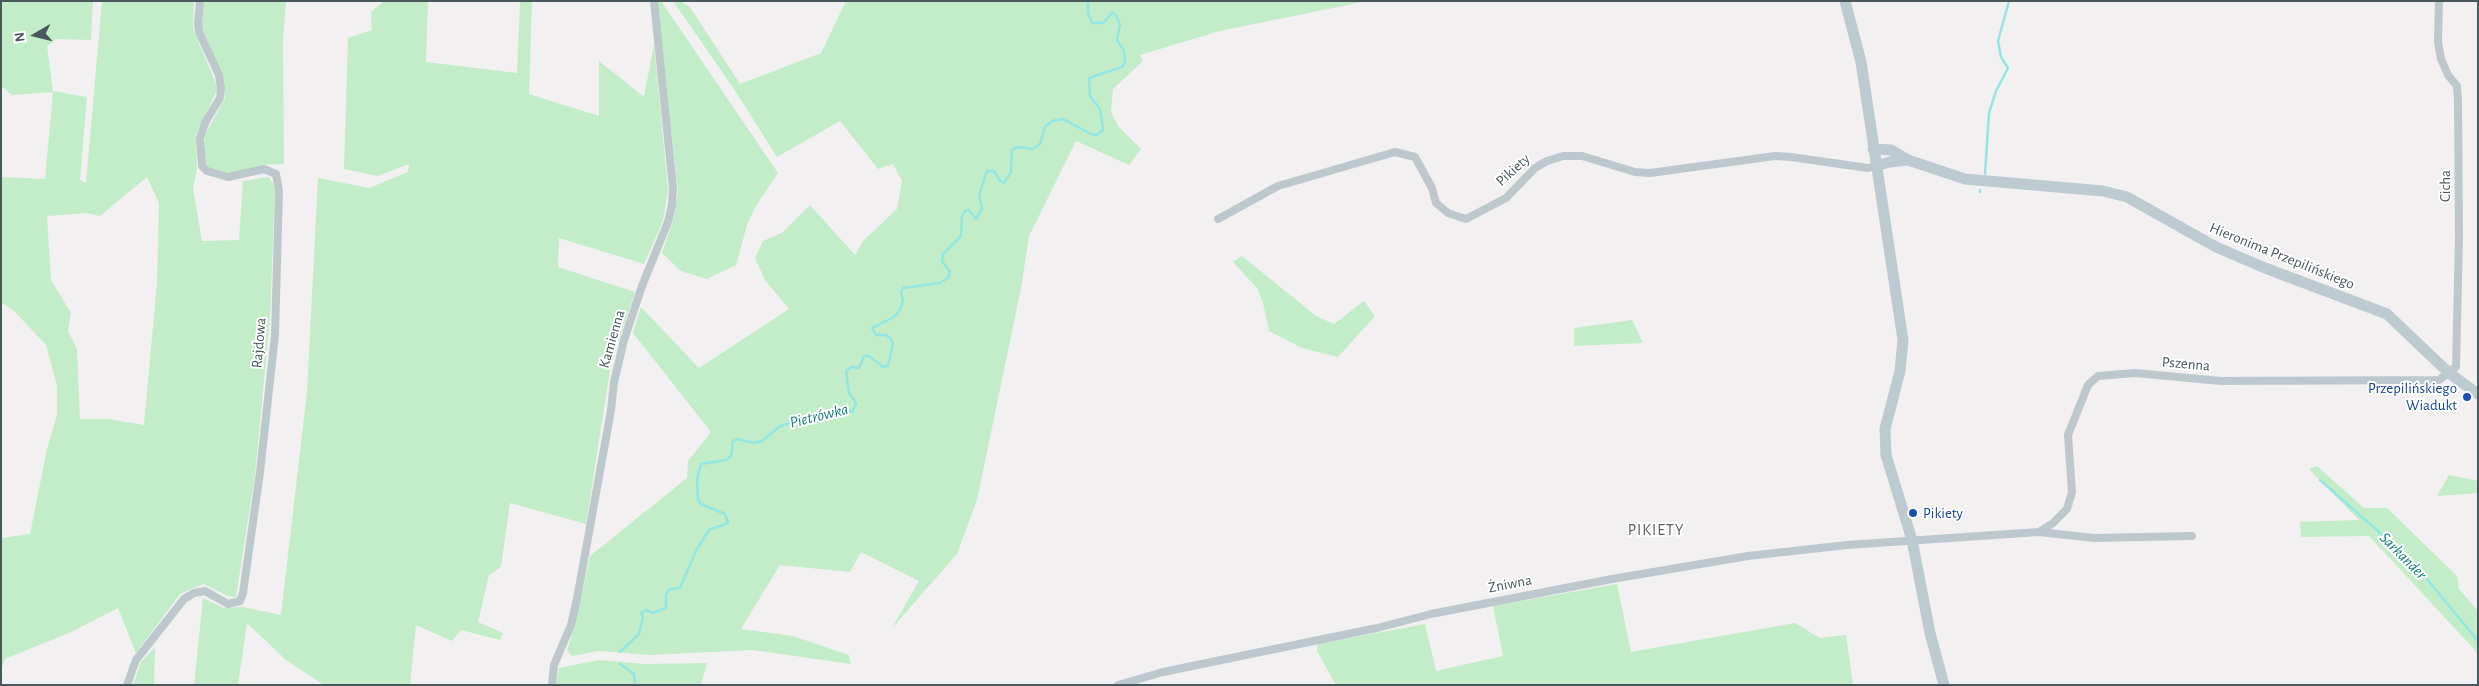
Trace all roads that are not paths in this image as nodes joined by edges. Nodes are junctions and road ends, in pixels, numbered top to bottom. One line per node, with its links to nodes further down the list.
1 (200, 1): 14 (street, Rajdowa)
2 (654, 1): 15 (street, Kamienna)
3 (1845, 1): 5 (street)
4 (2439, 1): 9 (street, Cicha)
5 (1873, 149): 6 (street, Hieronima Przepilińskiego); 7 (street)
6 (1908, 160): 7 (street); 9 (street, Hieronima Przepilińskiego)
7 (1875, 166): 8 (street, Pikiety); 13 (street)
8 (1218, 219)
9 (2450, 373): 10 (street, Hieronima Przepilińskiego); 11 (street, Pszenna)
10 (2478, 394)
11 (2039, 532): 12 (street); 13 (street)
12 (2192, 536)
13 (1912, 540): 16 (street, Żniwna); 17 (street)
14 (127, 685)
15 (552, 685)
16 (1118, 685)
17 (1944, 685)

